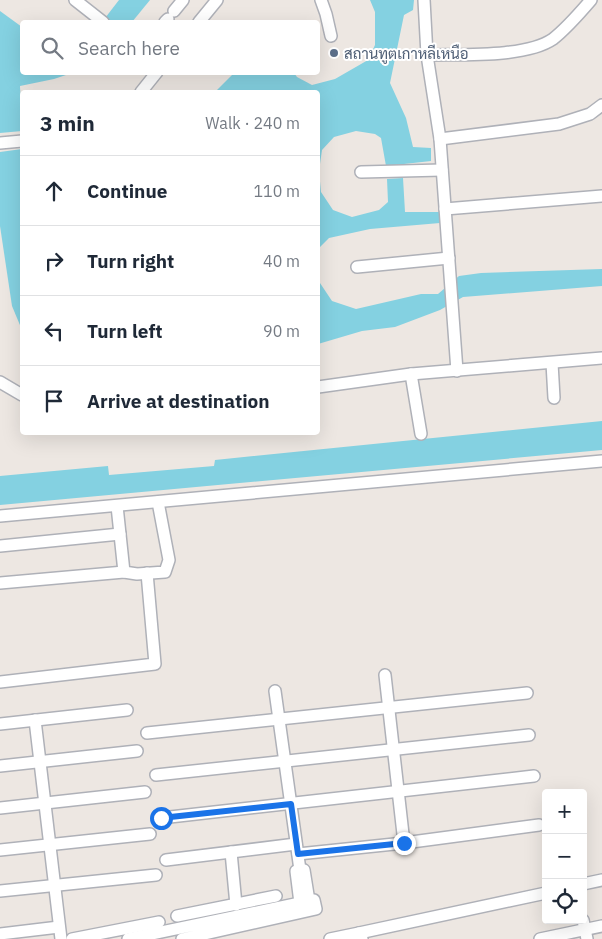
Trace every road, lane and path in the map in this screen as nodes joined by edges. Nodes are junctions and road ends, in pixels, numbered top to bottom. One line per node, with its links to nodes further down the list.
1 (75, 0): 8 (street)
2 (183, 0): 7 (street)
3 (217, 0): 9 (street)
4 (321, 0): 10 (street)
5 (424, 0): 11 (street)
6 (591, 0): 11 (street)
7 (169, 17)
8 (100, 20)
9 (202, 20)
10 (331, 36)
11 (427, 55): 15 (street)
12 (154, 75): 13 (street)
13 (142, 90)
14 (602, 105): 15 (street)
15 (440, 139): 18 (street)
16 (20, 141): 17 (street)
17 (0, 143)
18 (442, 170): 19 (street); 21 (street)
19 (361, 172)
20 (602, 196): 21 (street)
21 (445, 209): 22 (street)
22 (449, 258): 23 (street); 26 (street)
23 (357, 267)
24 (602, 358): 25 (street)
25 (552, 363): 26 (street); 31 (street)
26 (457, 371): 27 (street)
27 (411, 374): 29 (street); 32 (street)
28 (0, 382): 30 (street)
29 (320, 387)
30 (20, 394)
31 (554, 398)
32 (421, 434)
33 (602, 461): 34 (street)
34 (158, 502): 35 (street); 40 (street)
35 (118, 506): 36 (street); 37 (street)
36 (0, 516)
37 (120, 534): 38 (street); 39 (street)
38 (0, 546)
39 (124, 572): 40 (street); 41 (street)
40 (147, 573): 43 (street)
41 (0, 583)
42 (386, 675): 46 (street)
43 (0, 682)
44 (275, 691): 48 (street)
45 (527, 693): 46 (street)
46 (390, 708): 48 (street); 53 (street)
47 (127, 710): 49 (street)
48 (279, 719): 51 (street); 56 (street)
49 (35, 720): 50 (street); 55 (street)
50 (0, 724)
51 (147, 733)
52 (529, 735): 53 (street)
53 (394, 750): 56 (street); 60 (street)
54 (137, 751): 55 (street)
55 (40, 762): 57 (street); 62 (street)
56 (285, 762): 58 (street); 63 (street)
57 (0, 766)
58 (156, 775)
59 (534, 776): 60 (street)
60 (399, 791): 63 (street); 68 (street)
61 (145, 792): 62 (street)
62 (45, 803): 64 (street); 69 (street)
63 (291, 804): 65 (street); 70 (street)
64 (0, 808)
65 (161, 818)
66 (539, 825): 68 (street)
67 (150, 834): 69 (street)
68 (404, 843): 70 (street)
69 (50, 845): 71 (street); 77 (street)
70 (297, 849): 72 (street); 81 (street)
71 (0, 850)
72 (231, 852): 73 (street); 82 (street)
73 (166, 860)
74 (156, 875): 77 (street)
75 (602, 880): 76 (street)
76 (587, 883)
77 (54, 886): 78 (street); 86 (street)
78 (0, 891)
79 (542, 893): 89 (street)
80 (276, 896): 82 (street)
81 (304, 902): 92 (street); 93 (street)
82 (236, 905): 83 (street)
83 (177, 916)
84 (159, 922): 91 (street)
85 (602, 926): 87 (street)
86 (59, 927): 88 (street); 90 (street)
87 (585, 930): 95 (street)
88 (0, 934)
89 (360, 936): 94 (street)
90 (61, 939)
91 (72, 939)
92 (128, 939)
93 (182, 939)
94 (330, 939)
95 (540, 939)

